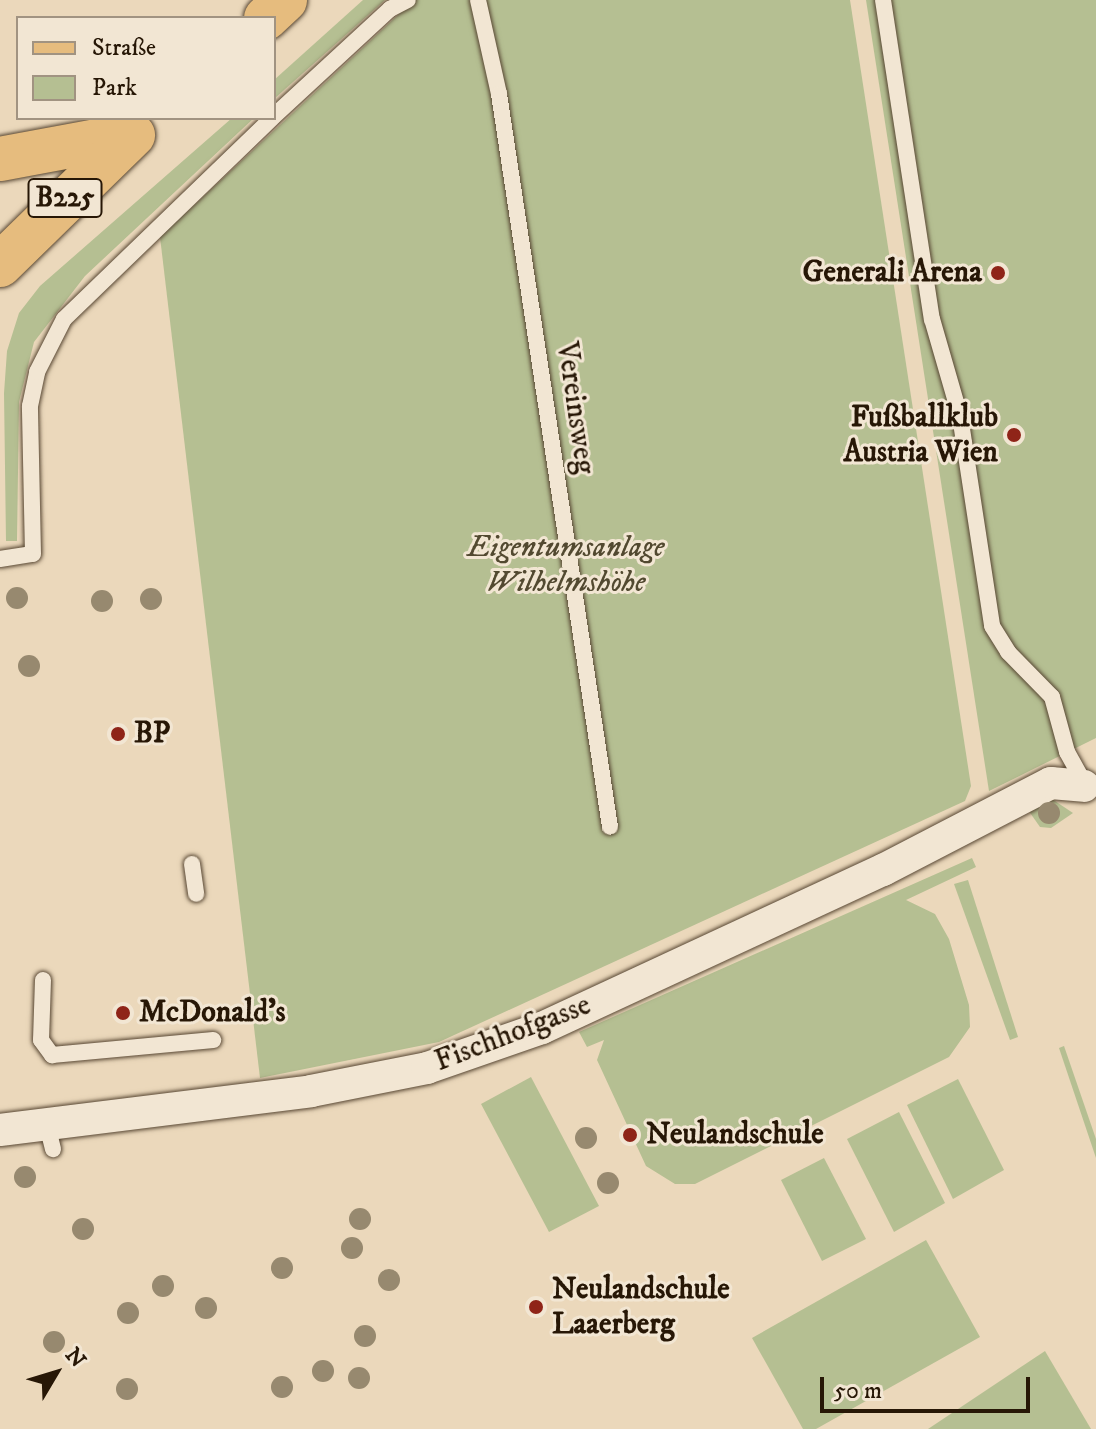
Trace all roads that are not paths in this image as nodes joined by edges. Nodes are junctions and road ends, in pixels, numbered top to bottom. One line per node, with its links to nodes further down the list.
1 (285, 0): 5 (main road)
2 (408, 0): 6 (lane)
3 (478, 0): 13 (lane, Vereinsweg)
4 (883, 0): 12 (lane)
5 (268, 16)
6 (276, 114)
7 (270, 120): 11 (lane)
8 (144, 126): 9 (main road); 10 (main road, B225)
9 (0, 159)
10 (0, 265)
11 (0, 559)
12 (1090, 783): 18 (street, Fischhofgasse)
13 (610, 827)
14 (192, 864): 15 (lane)
15 (196, 894)
16 (43, 980): 17 (lane)
17 (213, 1040)
18 (0, 1130)

